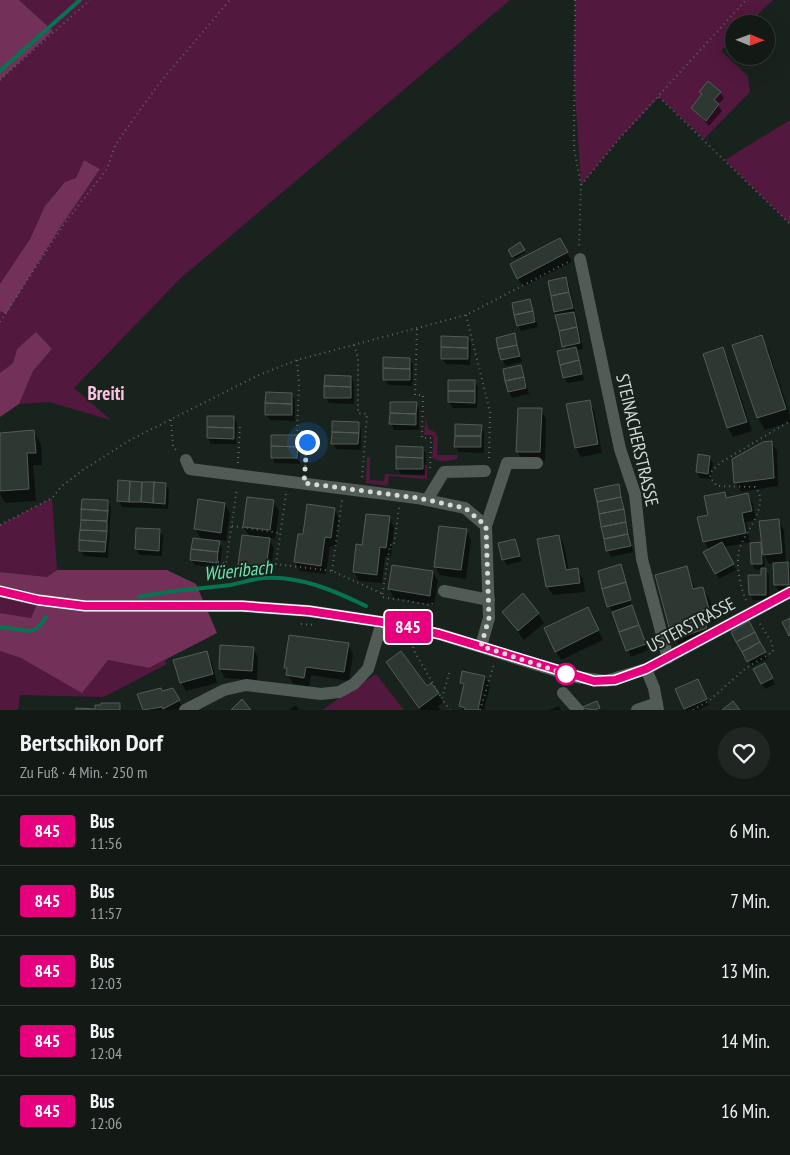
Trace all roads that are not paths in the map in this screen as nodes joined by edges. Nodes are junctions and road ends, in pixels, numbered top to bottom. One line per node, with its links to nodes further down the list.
1 (580, 259): 13 (street, STEINACHERSTRASSE)
2 (186, 460): 5 (street)
3 (537, 463): 6 (street)
4 (485, 471): 5 (street)
5 (427, 500): 6 (street)
6 (486, 526): 10 (street)
7 (0, 591): 11 (street)
8 (444, 591): 10 (street)
9 (790, 592): 13 (street, USTERSTRASSE)
10 (489, 600): 12 (street)
11 (382, 622): 12 (street); 17 (street)
12 (481, 646): 14 (street, USTERSTRASSE)
13 (668, 658): 14 (street, USTERSTRASSE)
14 (646, 669): 16 (street)
15 (563, 693): 18 (street)
16 (657, 707): 19 (street)
17 (185, 710)
18 (578, 710)
19 (637, 710)

